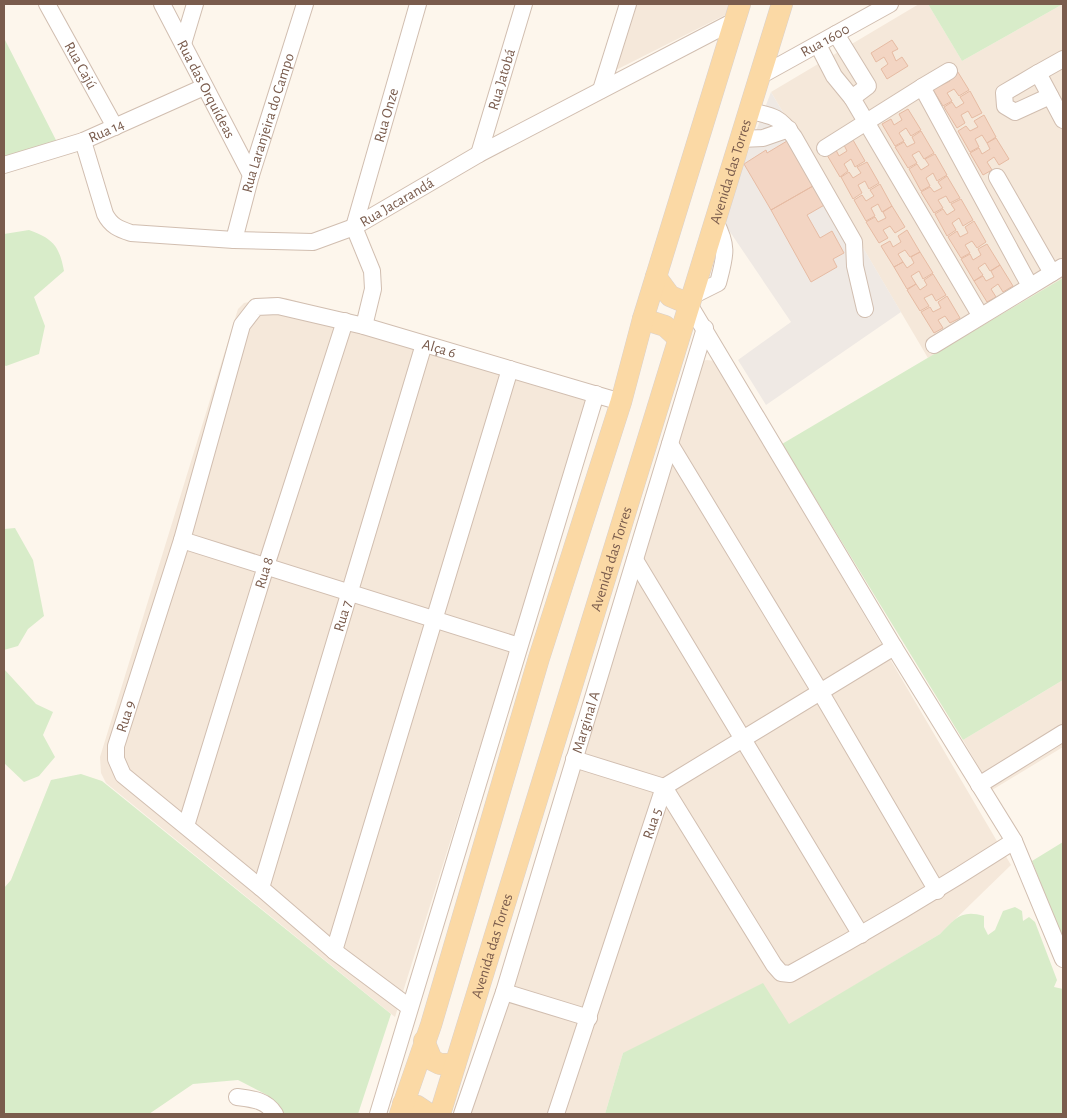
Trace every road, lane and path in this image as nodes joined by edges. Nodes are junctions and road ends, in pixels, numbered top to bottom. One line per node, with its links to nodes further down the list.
1 (48, 4): 28 (street, Rua Cajú)
2 (162, 4): 12 (street, Rua das Orquídeas)
3 (194, 4): 12 (street)
4 (304, 4): 35 (street, Rua Laranjeira do Campo)
5 (418, 4): 37 (street, Rua Onze)
6 (524, 4): 33 (street, Rua Jatobá)
7 (628, 4): 21 (street)
8 (782, 4): 17 (main road, Avenida das Torres)
9 (890, 4): 11 (street, Rua 1600)
10 (738, 12): 21 (street, Rua Jacarandá); 40 (main road)
11 (836, 34): 13 (street, Rua 1600); 19 (street)
12 (183, 44): 18 (street, Rua das Orquídeas)
13 (818, 45): 17 (street, Rua 1600); 23 (street)
14 (1063, 59): 16 (street)
15 (949, 70): 20 (street)
16 (1038, 73): 22 (street); 22 (street)
17 (762, 75): 25 (main road, Avenida das Torres)
18 (204, 86): 28 (street, Rua 14); 35 (street, Rua das Orquídeas)
19 (868, 86): 23 (street); 24 (street)
20 (922, 87): 24 (street); 41 (street)
21 (601, 90): 33 (street, Rua Jacarandá)
22 (1050, 96): 26 (street)
23 (852, 98): 27 (street)
24 (882, 110): 27 (street)
25 (750, 111): 29 (street); 30 (main road, Avenida das Torres)
26 (1063, 120)
27 (866, 121): 32 (street); 45 (street)
28 (115, 127): 31 (street, Rua 14)
29 (789, 129): 30 (street); 44 (street)
30 (741, 139): 42 (main road, Avenida das Torres)
31 (83, 142): 34 (street, Rua 14); 38 (street, Rua Jacarandá)
32 (824, 148)
33 (479, 154): 37 (street, Rua Jacarandá)
34 (4, 165)
35 (251, 175): 38 (street, Rua Laranjeira do Campo)
36 (997, 177): 39 (street)
37 (354, 227): 38 (street, Rua Jacarandá); 48 (street)
38 (234, 240)
39 (1057, 270): 41 (street)
40 (656, 277): 42 (main road); 46 (main road)
41 (1030, 286): 45 (street)
42 (690, 300): 49 (street); 50 (main road, Avenida das Torres)
43 (256, 307): 47 (street, Alça 6); 57 (street, Rua 9)
44 (865, 309)
45 (980, 315): 52 (street)
46 (643, 319): 50 (main road); 55 (main road)
47 (345, 321): 48 (street, Alça 6); 59 (street, Rua 8)
48 (364, 326): 51 (street, Alça 6)
49 (705, 328): 56 (street, Marginal A); 63 (street)
50 (678, 338): 81 (main road, Avenida das Torres)
51 (424, 344): 53 (street, Alça 6); 60 (street, Rua 7)
52 (934, 345)
53 (510, 369): 54 (street, Alça 6); 61 (street)
54 (596, 394): 55 (street, Alça 6); 62 (street)
55 (621, 402): 80 (main road)
56 (670, 444): 58 (street, Marginal A); 64 (street)
57 (182, 540): 59 (street); 70 (street, Rua 9)
58 (635, 560): 66 (street); 67 (street, Marginal A)
59 (266, 566): 60 (street); 70 (street, Rua 8)
60 (349, 592): 61 (street); 72 (street, Rua 7)
61 (436, 619): 62 (street); 75 (street)
62 (520, 646): 78 (street)
63 (894, 647): 64 (street, Rua 5); 68 (street)
64 (821, 693): 66 (street, Rua 5); 73 (street)
65 (1063, 734): 68 (street)
66 (742, 737): 69 (street, Rua 5); 74 (street)
67 (574, 759): 69 (street); 77 (street, Marginal A)
68 (979, 785): 71 (street)
69 (664, 787): 74 (street); 79 (street, Rua 5)
70 (186, 826): 72 (street, Rua 9)
71 (1014, 841): 73 (street); 76 (street)
72 (261, 888): 75 (street, Rua 9)
73 (937, 891): 74 (street)
74 (861, 935)
75 (334, 951): 78 (street, Rua 9)
76 (1063, 959)
77 (504, 992): 79 (street); 88 (street, Marginal A)
78 (409, 1007): 85 (street)
79 (589, 1018): 89 (street, Rua 5)
80 (424, 1041): 81 (main road); 83 (main road)
81 (455, 1064): 87 (main road, Avenida das Torres)
82 (237, 1097): 84 (street)
83 (402, 1109): 86 (main road)
84 (275, 1114)
85 (378, 1114)
86 (429, 1114)
87 (440, 1114)
88 (462, 1114)
89 (556, 1114)

